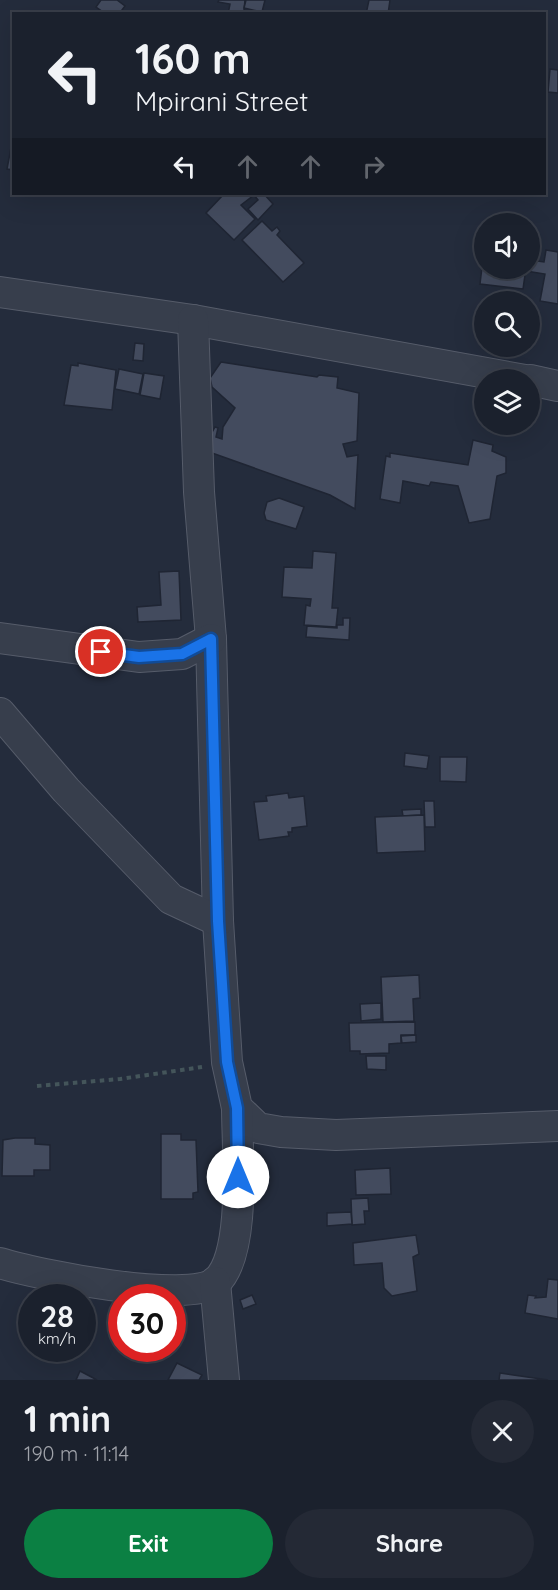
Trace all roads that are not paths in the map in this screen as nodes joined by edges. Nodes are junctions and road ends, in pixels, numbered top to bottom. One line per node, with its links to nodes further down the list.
1 (0, 292): 2 (street)
2 (193, 320): 3 (street); 7 (street)
3 (474, 371)
4 (540, 382): 5 (street)
5 (558, 386)
6 (0, 638): 7 (street)
7 (211, 639): 9 (street)
8 (0, 713): 9 (street)
9 (218, 921): 10 (street)
10 (237, 1108): 11 (street); 13 (street)
11 (558, 1126)
12 (0, 1263): 13 (street)
13 (215, 1282): 14 (street)
14 (224, 1380)

